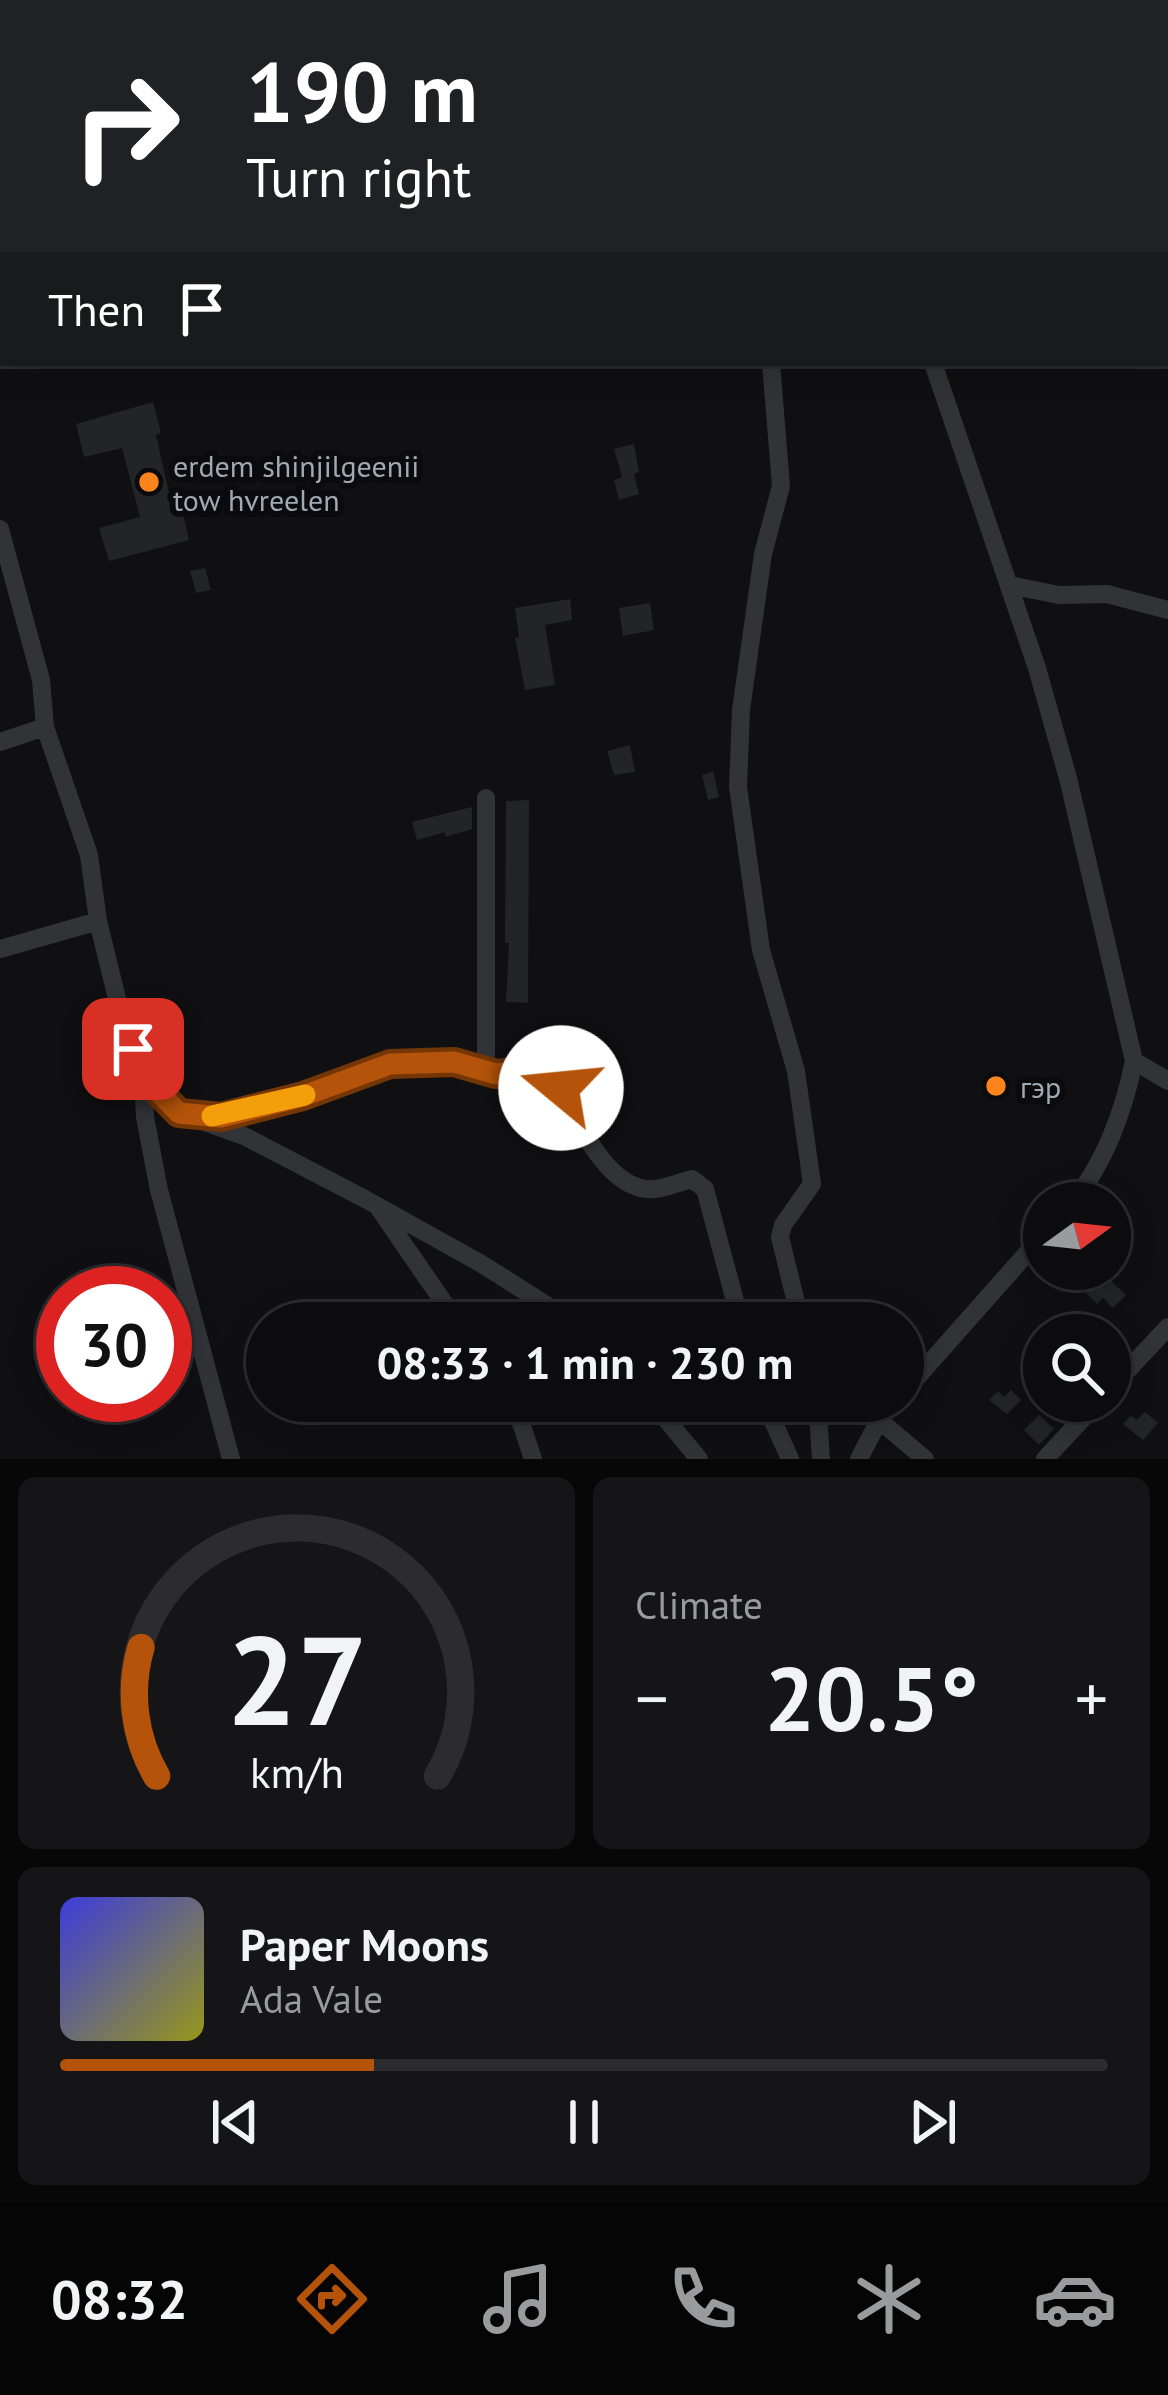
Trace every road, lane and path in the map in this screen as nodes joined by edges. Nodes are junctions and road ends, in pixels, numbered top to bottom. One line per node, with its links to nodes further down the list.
1 (770, 366): 22 (street)
2 (934, 366): 4 (street)
3 (0, 529): 6 (street)
4 (1010, 585): 5 (street); 11 (street)
5 (1168, 610)
6 (45, 727): 7 (street); 9 (street)
7 (0, 742)
8 (487, 798): 12 (street)
9 (98, 921): 10 (street); 13 (street)
10 (0, 949)
11 (1133, 1061): 14 (street); 16 (street)
12 (486, 1071): 15 (street); 21 (street)
13 (143, 1076): 15 (street); 33 (street)
14 (1168, 1081)
15 (179, 1113): 17 (street)
16 (1089, 1182)
17 (377, 1206): 19 (street); 20 (street)
18 (1023, 1258): 25 (street)
19 (443, 1302)
20 (542, 1302)
21 (735, 1302)
22 (796, 1302)
23 (1168, 1327): 24 (street)
24 (1131, 1367)
25 (924, 1369)
26 (521, 1422): 34 (street)
27 (668, 1422): 35 (street)
28 (773, 1422): 36 (street)
29 (818, 1422): 37 (street)
30 (878, 1422): 38 (street)
31 (881, 1422): 39 (street)
32 (1079, 1422): 40 (street)
33 (231, 1459)
34 (533, 1459)
35 (699, 1459)
36 (790, 1459)
37 (820, 1459)
38 (859, 1459)
39 (925, 1459)
40 (1045, 1459)

